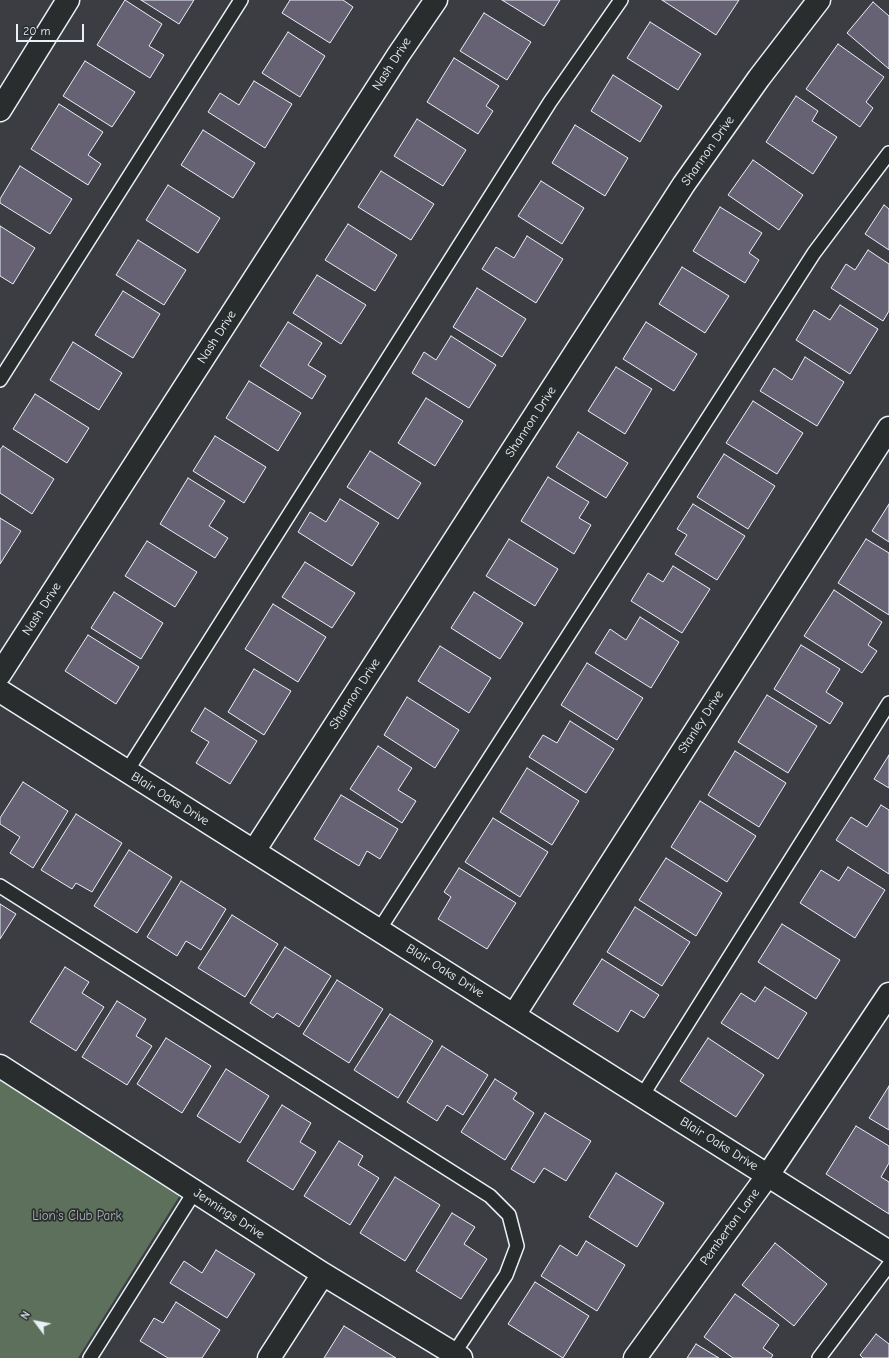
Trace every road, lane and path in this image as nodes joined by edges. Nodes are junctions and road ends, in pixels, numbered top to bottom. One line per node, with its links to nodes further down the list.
1 (68, 0): 6 (street)
2 (241, 0): 8 (lane)
3 (436, 0): 10 (street, Nash Drive)
4 (621, 0): 13 (lane)
5 (819, 0): 14 (street, Shannon Drive)
6 (0, 110)
7 (889, 152): 16 (lane)
8 (0, 380)
9 (889, 428): 18 (street, Stanley Drive)
10 (0, 674)
11 (0, 691): 13 (street, Blair Oaks Drive)
12 (889, 703): 20 (lane)
13 (126, 771): 14 (street, Blair Oaks Drive)
14 (254, 851): 16 (street, Blair Oaks Drive)
15 (0, 886): 26 (lane)
16 (379, 930): 18 (street, Blair Oaks Drive)
17 (889, 994): 21 (street, Pemberton Lane)
18 (514, 1015): 20 (street, Blair Oaks Drive)
19 (0, 1066): 22 (street, Jennings Drive)
20 (642, 1096): 21 (street, Blair Oaks Drive)
21 (768, 1175): 23 (street, Blair Oaks Drive); 29 (street, Pemberton Lane)
22 (195, 1192): 25 (street, Jennings Drive); 27 (lane)
23 (889, 1252)
24 (889, 1265): 30 (lane)
25 (323, 1274): 26 (street, Jennings Drive); 28 (street)
26 (455, 1356)
27 (90, 1358)
28 (269, 1358)
29 (635, 1358)
30 (820, 1358)

